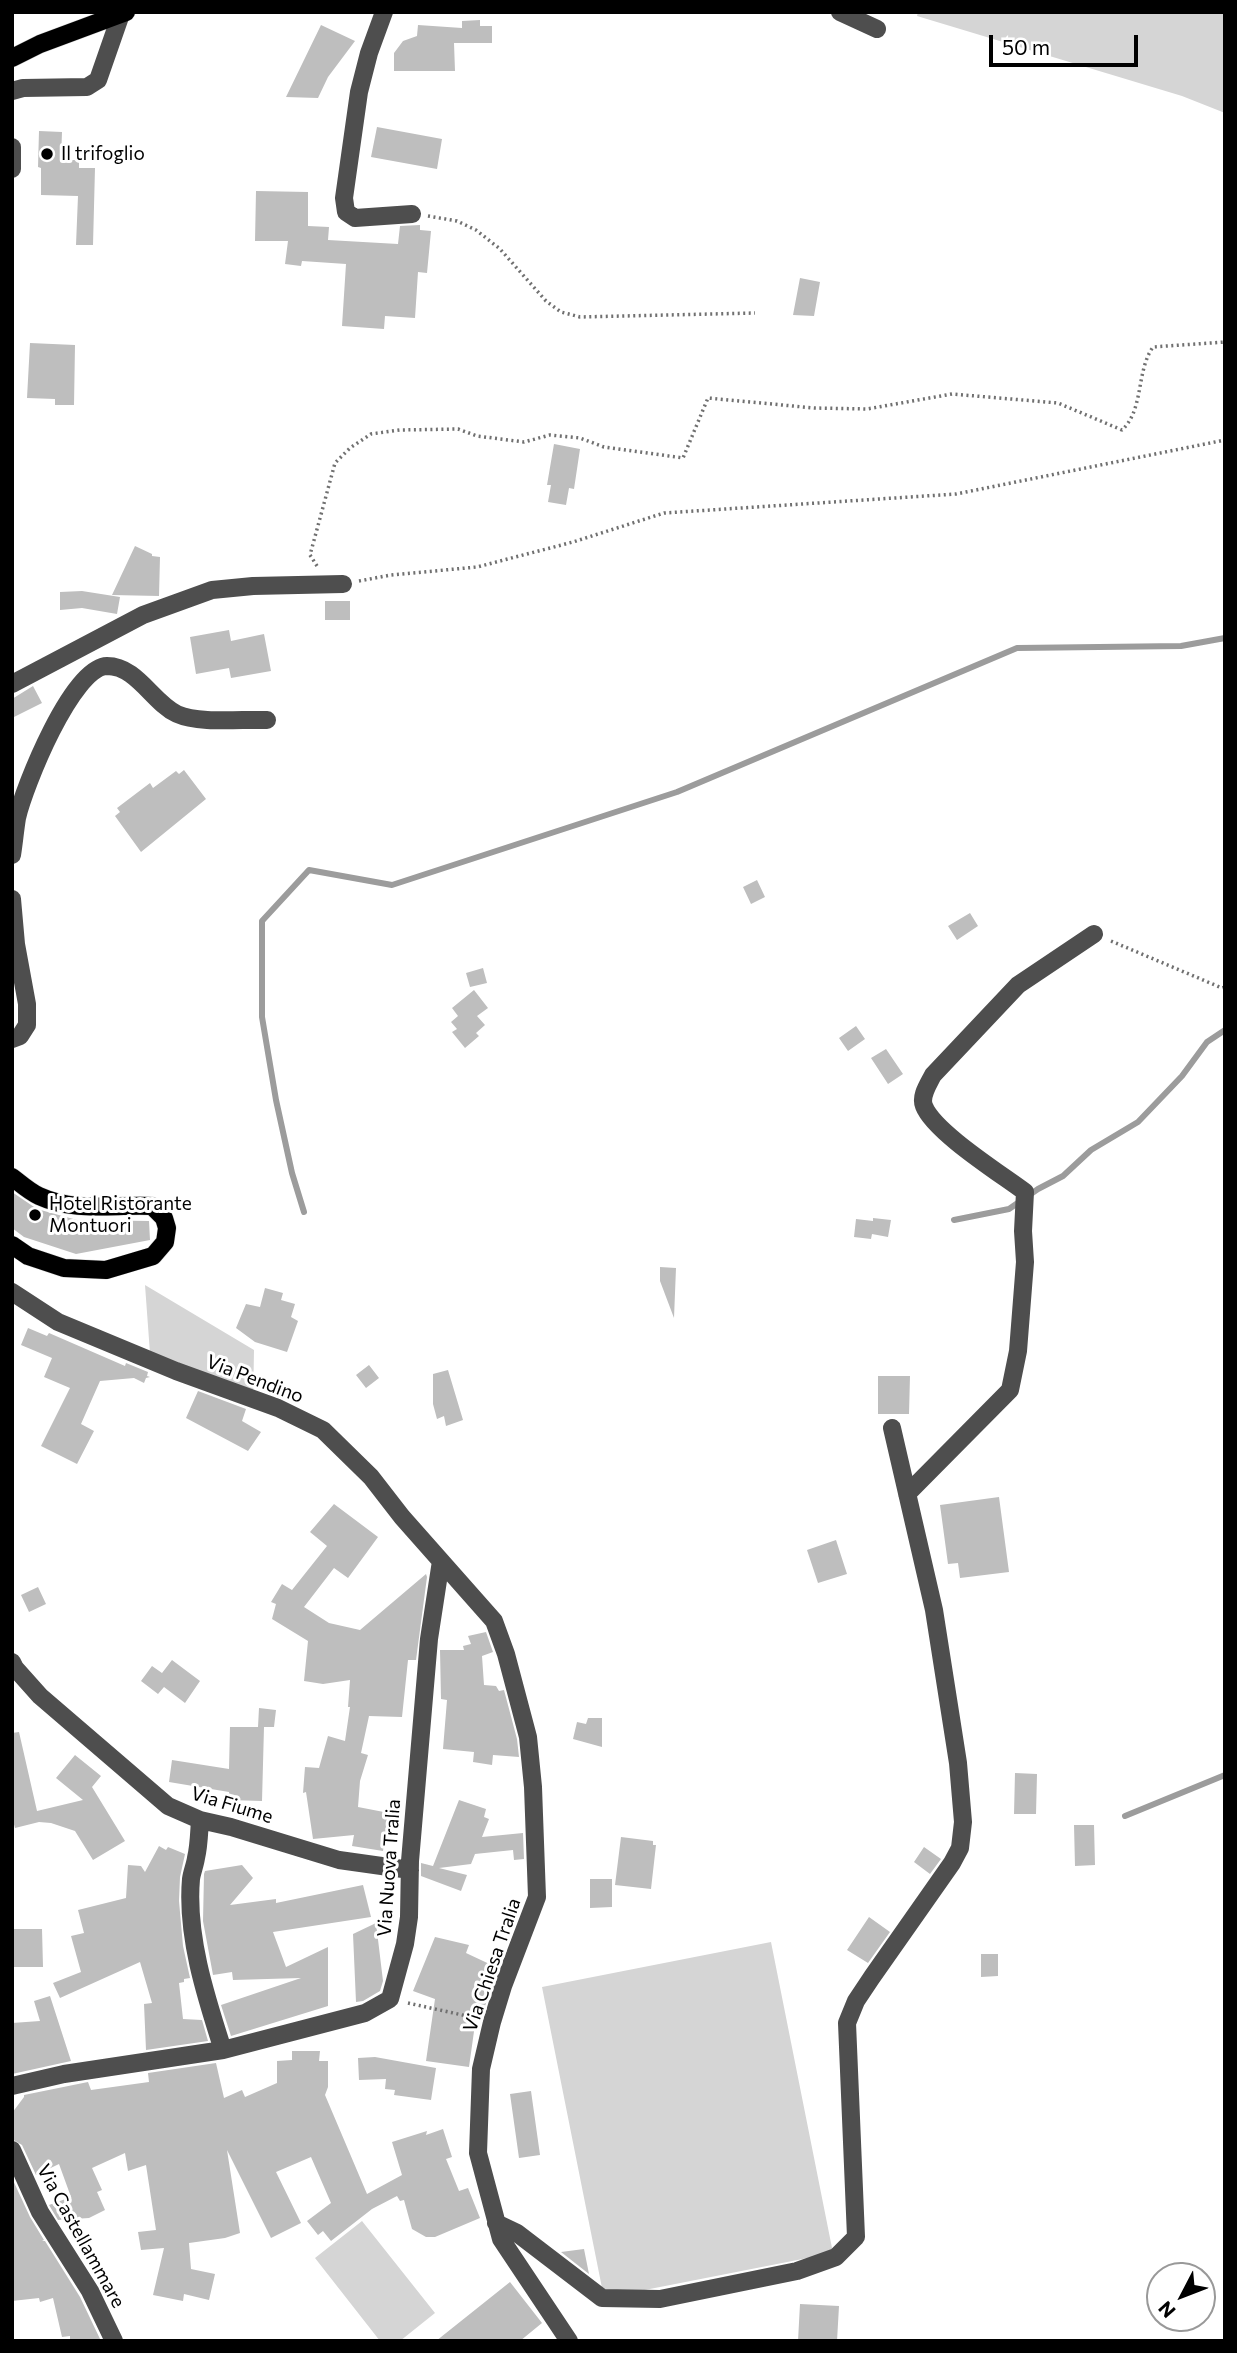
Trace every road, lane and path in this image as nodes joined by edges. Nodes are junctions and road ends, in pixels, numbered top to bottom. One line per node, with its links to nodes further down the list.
1 (384, 12): 9 (street)
2 (840, 12): 4 (street)
3 (124, 13): 5 (main road); 6 (street)
4 (877, 29)
5 (12, 58)
6 (12, 91)
7 (12, 147): 8 (street)
8 (12, 169)
9 (412, 214): 10 (path)
10 (755, 313)
11 (1225, 342): 13 (path)
12 (1225, 440): 13 (path)
13 (342, 584): 14 (street)
14 (12, 684)
15 (267, 720): 16 (street)
16 (12, 855)
17 (12, 899): 20 (street)
18 (1094, 934): 19 (path); 25 (street)
19 (1225, 987)
20 (12, 1039)
21 (12, 1177): 22 (main road)
22 (12, 1245)
23 (12, 1292): 26 (street, Via Pendino)
24 (892, 1428): 25 (street)
25 (907, 1494): 35 (street)
26 (441, 1561): 29 (street, Via Nuova Tralia); 31 (street, Via Chiesa Tralia)
27 (12, 1662): 28 (street, Via Fiume)
28 (200, 1820): 29 (street, Via Fiume); 32 (street)
29 (410, 1870): 30 (street, Via Nuova Tralia)
30 (390, 1999): 31 (path); 32 (street)
31 (492, 2022): 35 (street, Via Chiesa Tralia)
32 (223, 2050): 33 (street)
33 (12, 2085)
34 (12, 2150): 36 (street, Via Castellammare)
35 (496, 2223): 37 (street, Via Chiesa Tralia)
36 (114, 2341)
37 (569, 2341)

